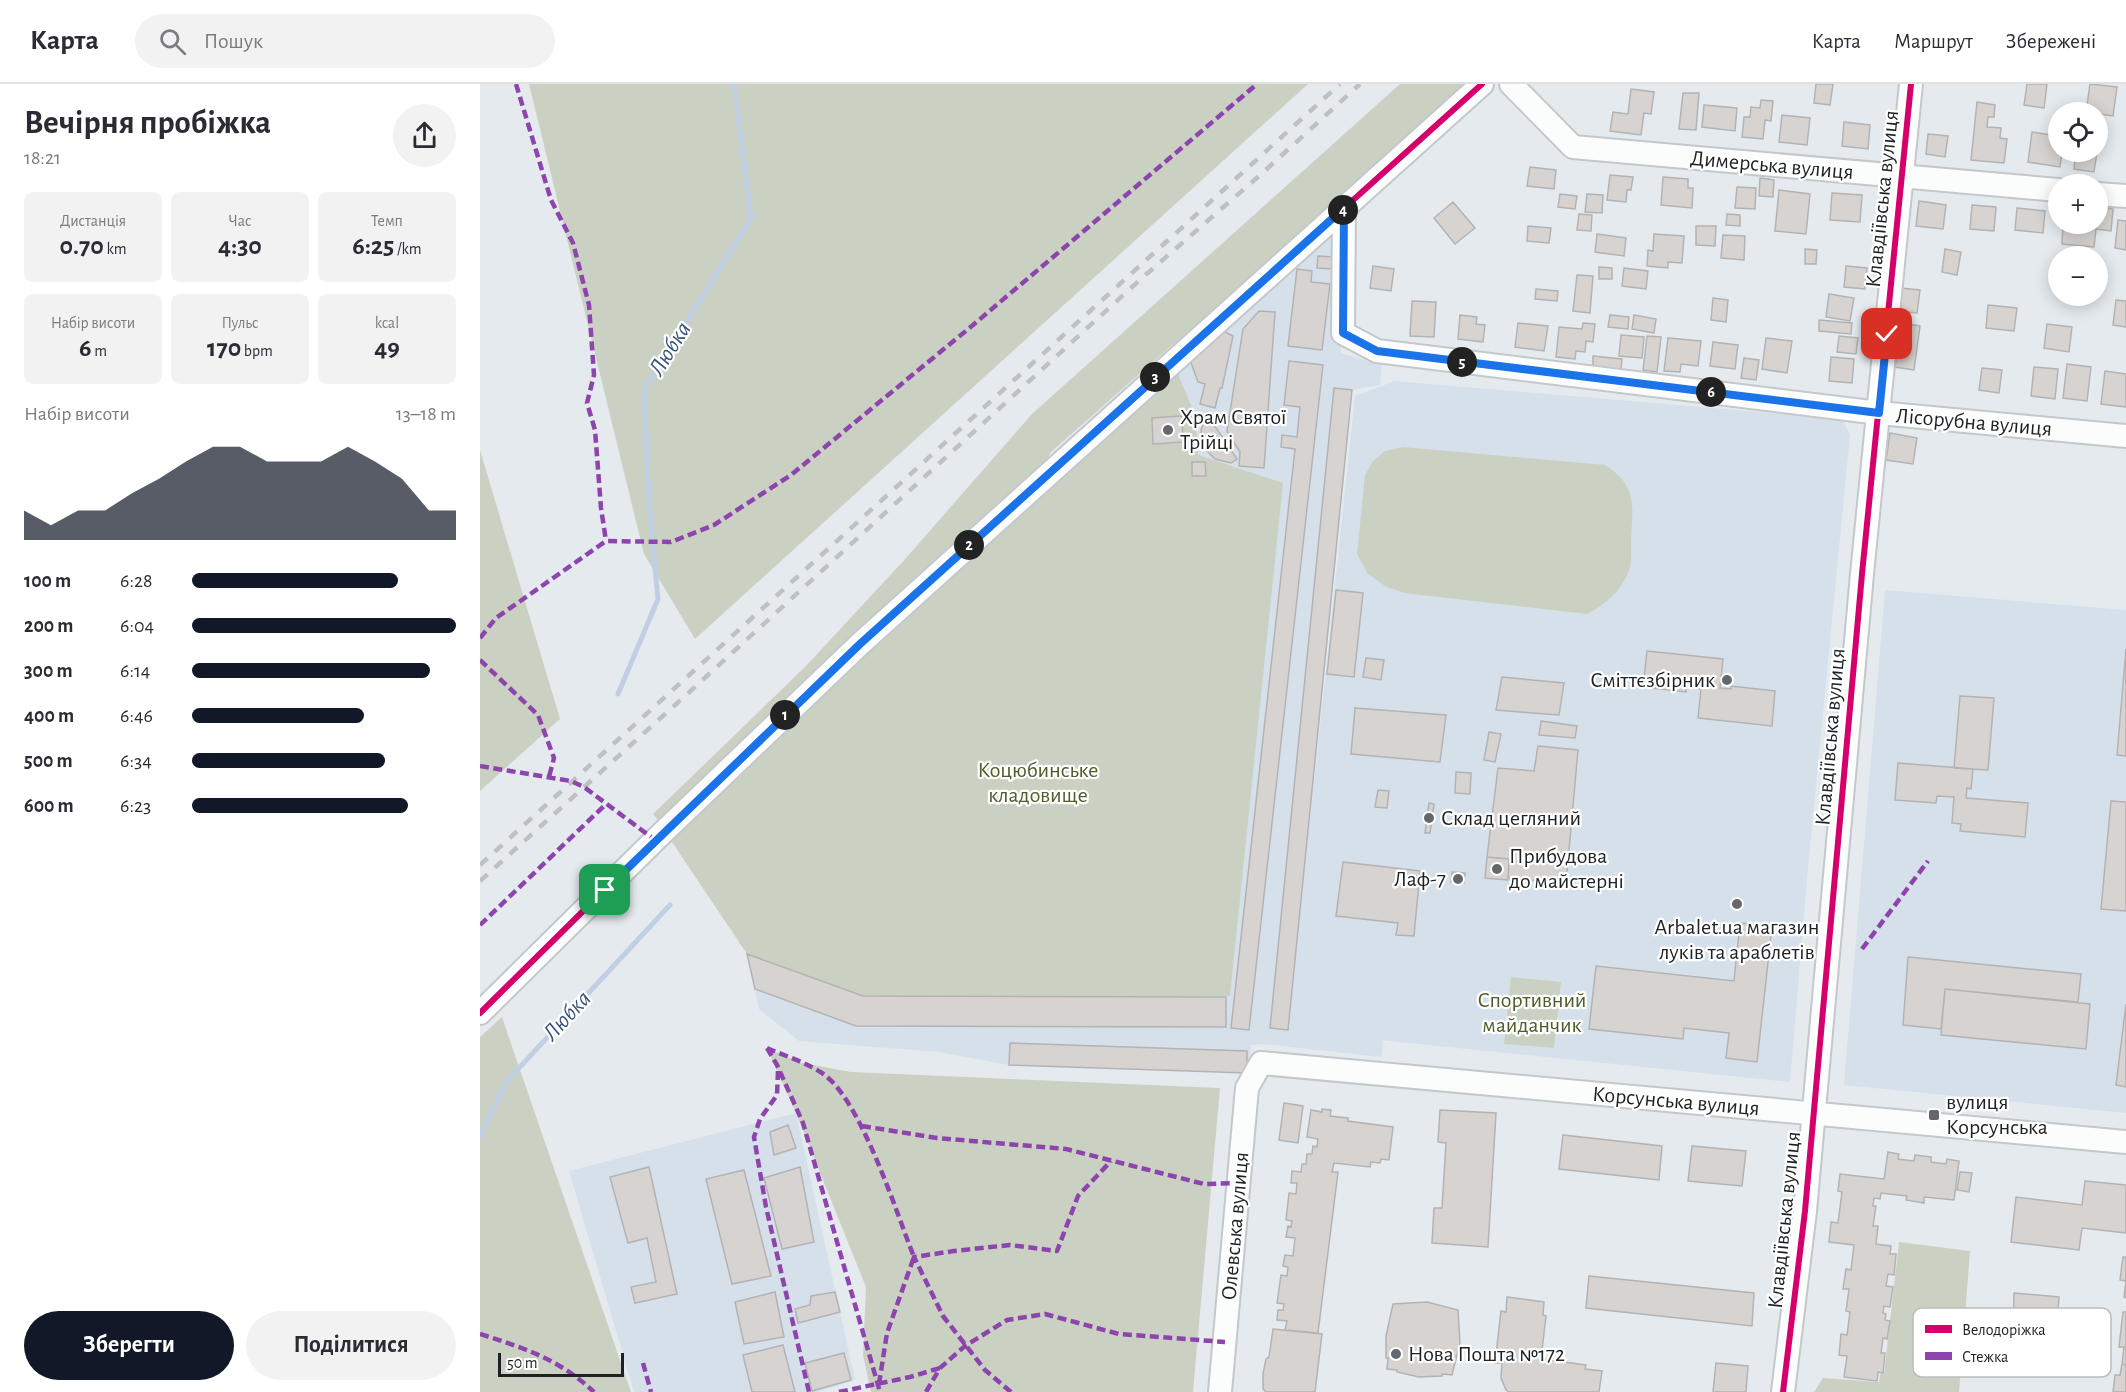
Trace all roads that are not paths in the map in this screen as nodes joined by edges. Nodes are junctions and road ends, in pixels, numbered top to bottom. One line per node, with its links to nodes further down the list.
1 (1482, 84): 8 (street)
2 (1511, 84): 4 (street, Димерська вулиця)
3 (1911, 84): 4 (street, Клавдіївська вулиця)
4 (1902, 176): 5 (street, Димерська вулиця); 9 (street, Клавдіївська вулиця)
5 (2048, 189)
6 (2108, 195): 7 (street)
7 (2126, 196)
8 (1344, 208): 9 (street, Лісорубна вулиця); 11 (street)
9 (1879, 413): 10 (street, Лісорубна вулиця); 13 (street, Клавдіївська вулиця)
10 (2126, 436)
11 (480, 1012)
12 (1261, 1063): 13 (street, Корсунська вулиця); 15 (street, Олевська вулиця)
13 (1814, 1114): 14 (street, Корсунська вулиця); 16 (street, Клавдіївська вулиця)
14 (2126, 1142)
15 (1220, 1392)
16 (1783, 1392)

